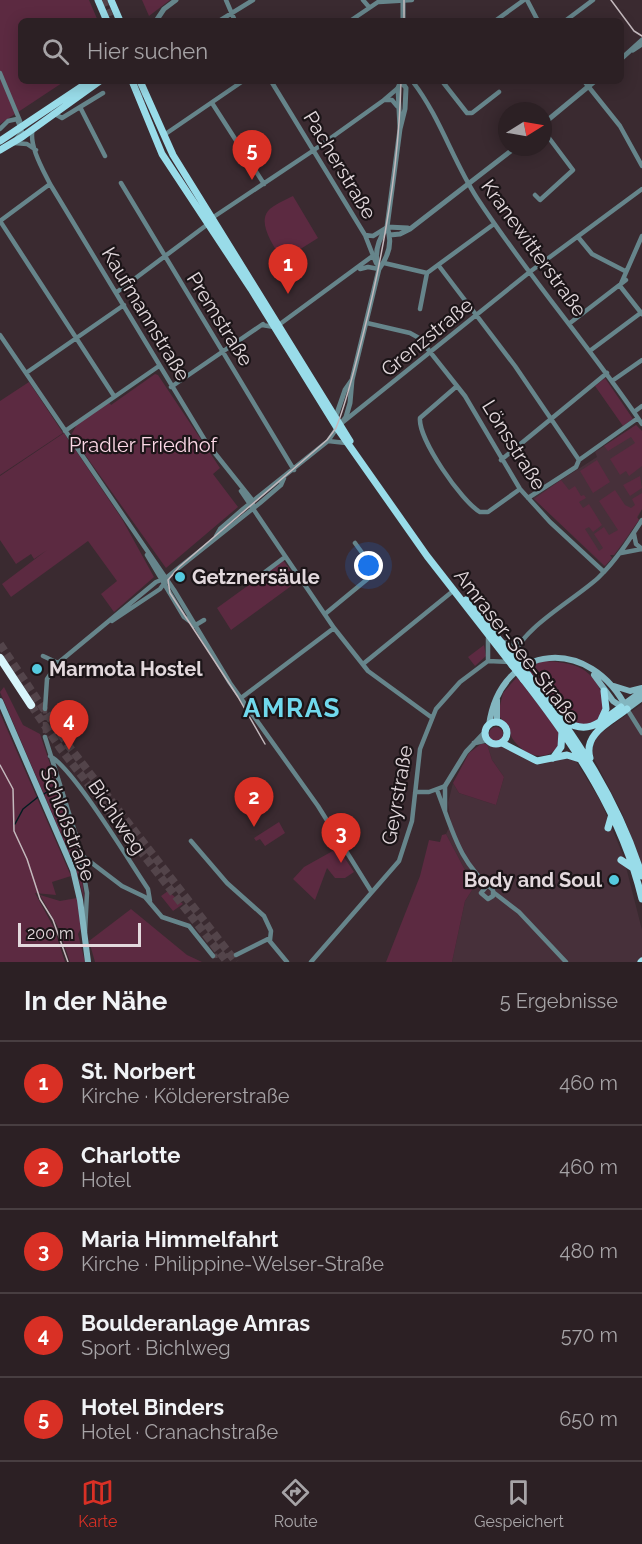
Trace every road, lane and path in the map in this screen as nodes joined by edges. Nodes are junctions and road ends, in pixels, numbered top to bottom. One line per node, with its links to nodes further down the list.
1 (98, 0): 15 (main road)
2 (111, 0): 16 (main road)
3 (177, 0): 17 (street)
4 (226, 0): 14 (street)
5 (253, 0): 14 (street)
6 (363, 0): 12 (street)
7 (412, 0): 11 (street); 13 (street)
8 (525, 0): 22 (street); 23 (street)
9 (593, 0): 24 (street)
10 (380, 1): 11 (street); 12 (street)
11 (403, 1): 13 (street)
12 (369, 7): 20 (street)
13 (403, 12): 21 (street)
14 (233, 13): 18 (street); 19 (street)
15 (106, 18)
16 (119, 18)
17 (161, 18)
18 (224, 18)
19 (234, 18)
20 (354, 18)
21 (403, 18)
22 (499, 18)
23 (536, 18)
24 (569, 18)
25 (642, 42): 26 (street)
26 (624, 56)
27 (0, 73): 50 (street)
28 (85, 84): 50 (main road)
29 (96, 84): 47 (main road)
30 (133, 84): 72 (main road)
31 (141, 84): 54 (main road)
32 (239, 84): 44 (street)
33 (273, 84): 60 (street, Pacherstraße)
34 (400, 84): 39 (street)
35 (404, 84): 53 (street)
36 (416, 84): 69 (street, Kranewitterstraße)
37 (444, 84): 40 (street)
38 (586, 84): 48 (street); 63 (street)
39 (398, 88): 42 (street); 45 (street)
40 (499, 92)
41 (103, 93): 46 (street)
42 (384, 100): 45 (street); 60 (street)
43 (144, 102): 66 (main road)
44 (212, 103): 54 (street); 68 (street)
45 (397, 106): 53 (street)
46 (80, 107): 47 (street); 61 (street)
47 (53, 113): 52 (main road)
48 (552, 116)
49 (10, 120): 50 (street); 50 (street); 51 (street)
50 (19, 126): 55 (main road); 57 (street)
51 (0, 129)
52 (33, 129): 57 (main road); 59 (street, Kaufmannstraße)
53 (400, 129): 77 (street)
54 (163, 136): 73 (main road)
55 (0, 141)
56 (552, 142): 71 (street)
57 (14, 143): 58 (main road); 59 (street)
58 (0, 150)
59 (36, 150): 67 (street, Kaufmannstraße)
60 (314, 150): 68 (street); 79 (street, Pacherstraße)
61 (105, 156)
62 (505, 156): 69 (street)
63 (641, 164): 64 (street)
64 (642, 171)
65 (121, 183): 84 (street, Premstraße)
66 (186, 183): 72 (main road); 73 (main road)
67 (50, 184): 74 (street); 93 (street, Kaufmannstraße)
68 (264, 184): 75 (street)
69 (469, 185): 76 (street, Kranewitterstraße); 78 (street)
70 (642, 189): 82 (street, Grenzstraße)
71 (535, 195)
72 (195, 203): 75 (main road)
73 (207, 210): 75 (main road)
74 (0, 221): 103 (street)
75 (210, 221): 84 (street); 99 (main road); 99 (main road)
76 (495, 224): 86 (street); 89 (street, Kranewitterstraße)
77 (387, 227): 78 (street); 79 (street, Pacherstraße); 80 (street); 83 (street)
78 (412, 227): 80 (street)
79 (365, 235): 83 (street, Pacherstraße)
80 (390, 235): 85 (street)
81 (642, 236): 88 (street)
82 (578, 237): 88 (street); 89 (street, Grenzstraße)
83 (375, 254): 85 (street); 87 (street)
84 (165, 256): 93 (street); 105 (street, Premstraße)
85 (380, 266): 87 (street); 90 (street); 100 (street)
86 (439, 266): 90 (street); 98 (street)
87 (357, 270): 99 (street)
88 (625, 271): 91 (street); 92 (street)
89 (531, 272): 98 (street, Grenzstraße); 101 (street, Kranewitterstraße)
90 (427, 273): 96 (street)
91 (626, 280): 92 (street); 94 (street)
92 (620, 286): 94 (street); 101 (street)
93 (117, 292): 95 (street, Kaufmannstraße)
94 (628, 297): 97 (street)
95 (124, 305): 103 (street); 108 (street, Kaufmannstraße)
96 (420, 309)
97 (642, 313): 104 (street)
98 (476, 316): 106 (street, Grenzstraße); 122 (street)
99 (275, 323): 105 (street); 117 (main road); 124 (main road)
100 (367, 323): 106 (street, Lönsstraße); 111 (street)
101 (570, 323): 104 (street, Kranewitterstraße)
102 (0, 335): 109 (street)
103 (76, 339): 109 (street); 115 (street)
104 (591, 350): 110 (street, Kranewitterstraße)
105 (223, 351): 114 (street); 130 (street, Premstraße)
106 (430, 353): 113 (street, Lönsstraße); 124 (street, Grenzstraße)
107 (642, 360): 112 (street)
108 (159, 366): 114 (street, Kaufmannstraße); 115 (street)
109 (26, 373): 125 (street)
110 (606, 373): 112 (street, Kranewitterstraße); 122 (street)
111 (352, 380): 116 (street); 124 (street)
112 (612, 381): 119 (street, Kranewitterstraße)
113 (458, 386): 128 (street, Lönsstraße); 131 (street)
114 (171, 387): 133 (street, Kaufmannstraße)
115 (114, 396): 125 (street)
116 (341, 401): 117 (street); 120 (street)
117 (329, 404): 120 (main road)
118 (642, 406): 119 (street)
119 (634, 412): 121 (street, Kranewitterstraße)
120 (336, 415): 124 (main road)
121 (638, 418): 123 (street, Kranewitterstraße); 129 (street)
122 (552, 419): 128 (street); 129 (street)
123 (642, 424)
124 (336, 428): 126 (street, Grenzstraße); 127 (main road, Amraser-See-Straße); 150 (main road, Amraser-See-Straße)
125 (65, 431): 142 (street)
126 (328, 441): 127 (street); 130 (street, Grenzstraße)
127 (347, 443): 143 (main road, Amraser-See-Straße)
128 (501, 460): 131 (street, Lönsstraße)
129 (579, 460): 132 (street)
130 (294, 470): 133 (street, Grenzstraße)
131 (520, 489): 132 (street, Lönsstraße)
132 (528, 498): 141 (street, Lönsstraße)
133 (251, 505): 139 (street, Kaufmannstraße); 142 (street, Grenzstraße)
134 (642, 520): 135 (street)
135 (635, 531): 137 (street); 138 (street)
136 (355, 543): 144 (street)
137 (642, 549): 138 (street)
138 (621, 553): 141 (street)
139 (285, 557): 140 (street); 144 (street, Kaufmannstraße)
140 (265, 572)
141 (604, 572): 149 (street)
142 (164, 581): 146 (street); 155 (street, Grenzstraße)
143 (453, 591): 148 (main road, Amraser-See-Straße); 156 (street)
144 (325, 614): 147 (street, Kaufmannstraße)
145 (204, 620): 146 (street)
146 (193, 625): 162 (street)
147 (334, 628): 156 (street, Kaufmannstraße); 162 (street)
148 (486, 633): 153 (street); 154 (main road, Amraser-See-Straße)
149 (525, 638): 150 (street); 154 (street)
150 (501, 641): 154 (main road, Amraser-See-Straße)
151 (43, 656): 155 (street)
152 (0, 658): 165 (highway)
153 (489, 661): 154 (street); 168 (street, Geyrstraße)
154 (513, 662): 171 (main road, Amraser-See-Straße, bridge)
155 (58, 663): 167 (street)
156 (363, 663): 168 (street, Kaufmannstraße)
157 (591, 669): 158 (main road); 160 (main road); 161 (main road)
158 (611, 685): 159 (main road); 166 (main road)
159 (642, 690): 166 (main road)
160 (604, 691): 166 (main road); 170 (main road)
161 (498, 697): 169 (main road); 172 (main road)
162 (241, 698): 194 (street)
163 (642, 698): 166 (main road)
164 (0, 701): 200 (main road, Schloßstraße)
165 (31, 705)
166 (625, 705): 170 (main road); 173 (street); 181 (main road)
167 (45, 709)
168 (431, 717): 184 (street, Geyrstraße)
169 (497, 722): 172 (main road); 175 (main road)
170 (600, 723): 171 (main road)
171 (562, 724): 179 (main road); 180 (main road, Amraser-See-Straße); 181 (main road, Amraser-See-Straße)
172 (487, 728): 176 (main road); 177 (street)
173 (642, 732)
174 (45, 737): 178 (street)
175 (504, 739): 176 (main road); 179 (main road)
176 (487, 741): 177 (street)
177 (473, 744): 182 (street)
178 (50, 756): 189 (street); 199 (street, Bichlweg)
179 (553, 758): 180 (main road)
180 (583, 760): 186 (main road, Amraser-See-Straße)
181 (592, 764): 192 (main road, Amraser-See-Straße)
182 (445, 786): 183 (street); 185 (street)
183 (437, 790): 184 (street); 185 (street)
184 (415, 792): 194 (street, Geyrstraße)
185 (445, 814): 193 (street)
186 (612, 814): 187 (main road); 191 (main road, Amraser-See-Straße)
187 (608, 828)
188 (191, 841): 201 (street)
189 (80, 854): 199 (street, Bichlweg); 200 (street)
190 (621, 860): 191 (main road)
191 (633, 868): 197 (main road, Amraser-See-Straße)
192 (642, 876)
193 (484, 888): 195 (street); 196 (street)
194 (371, 891): 206 (street, Geyrstraße)
195 (493, 892): 196 (street); 198 (street)
196 (490, 898): 198 (street)
197 (642, 899)
198 (502, 900): 207 (street)
199 (150, 901): 203 (street, Bichlweg)
200 (84, 933): 204 (main road, Schloßstraße)
201 (270, 940): 202 (street); 205 (street)
202 (236, 955)
203 (213, 956)
204 (89, 960)
205 (287, 962)
206 (311, 962)
207 (566, 962)

